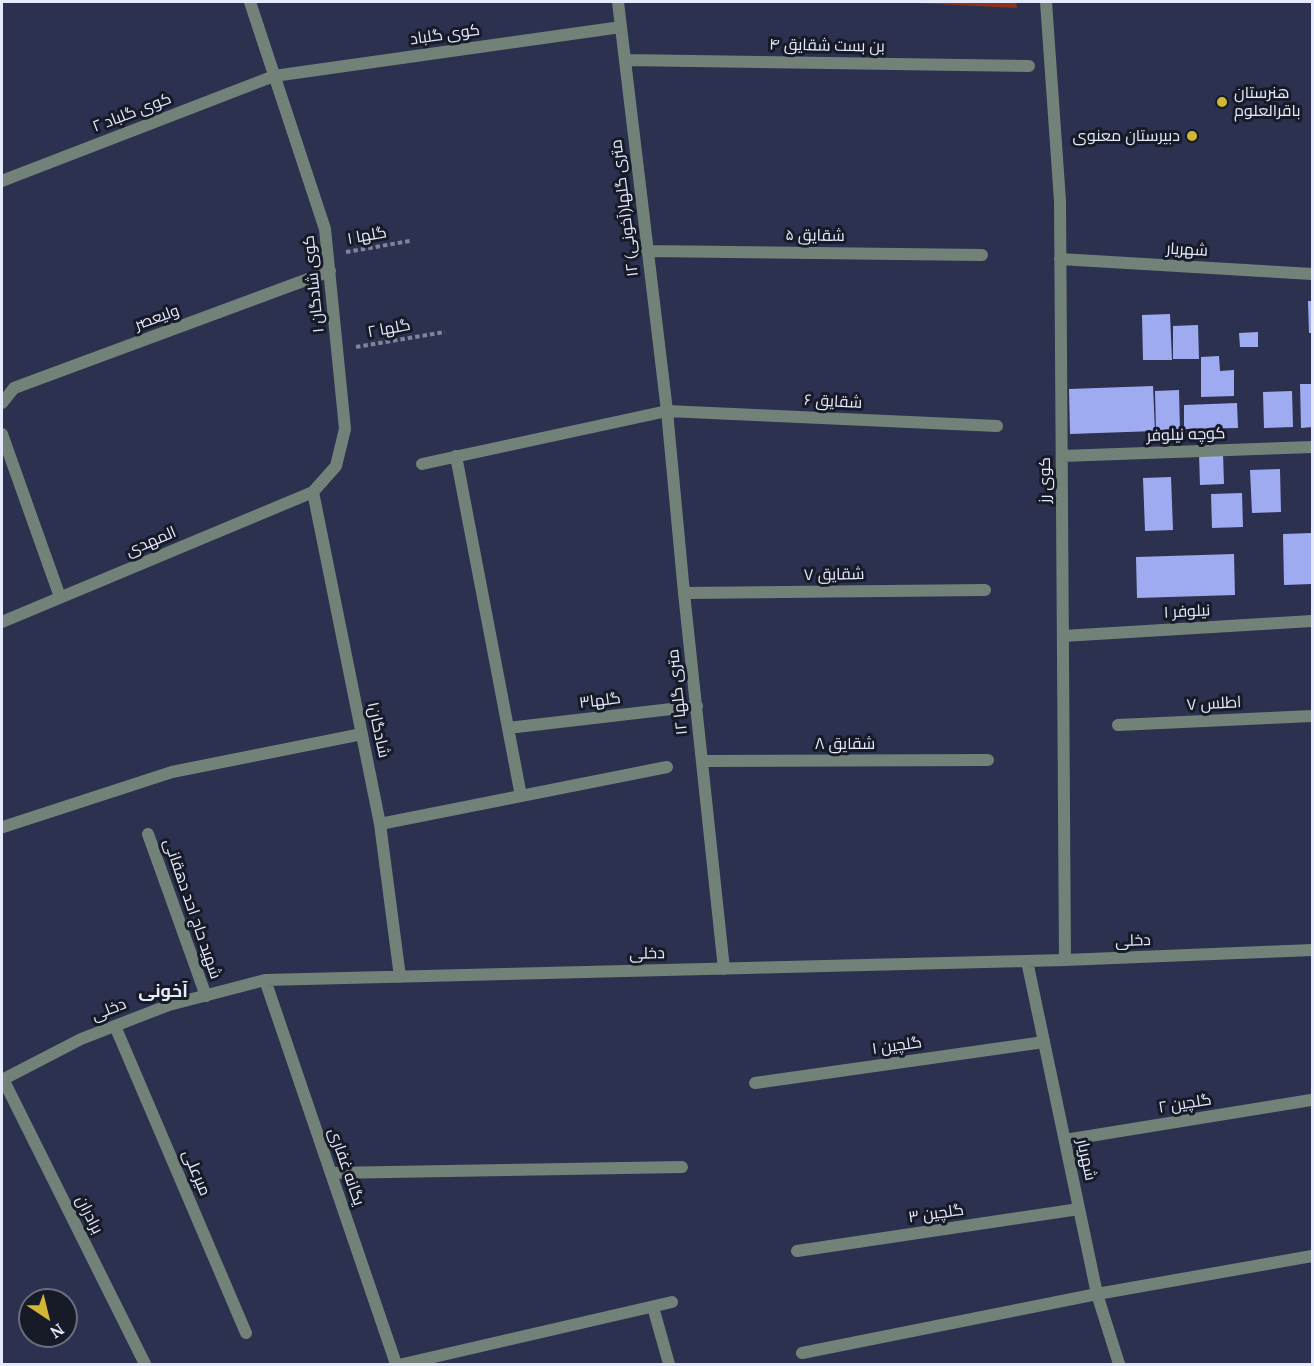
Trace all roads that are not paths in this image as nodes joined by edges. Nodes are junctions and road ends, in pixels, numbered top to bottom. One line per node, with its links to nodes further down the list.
1 (250, 2): 7 (street, کوی شادگان ۱)
2 (618, 2): 4 (street, ۱۲ متری گلها(آخونی))
3 (1046, 2): 11 (street, کوی رز)
4 (621, 27): 5 (street, ۱۲ متری گلها(آخونی)); 7 (street, کوی گلباد)
5 (625, 60): 6 (street, بن بست شقایق ۴); 9 (street, ۱۲ متری گلها(آخونی))
6 (1029, 66)
7 (274, 76): 8 (street, کوی گلباد ۲); 12 (street, کوی شادگان ۱)
8 (2, 181)
9 (647, 251): 10 (street, شقایق ۵); 15 (street, ۱۲ متری گلها(آخونی))
10 (982, 255)
11 (1060, 259): 13 (street, شهریار); 20 (street, کوی رز)
12 (330, 272): 14 (street, ولیعصر); 22 (street, کوی شادگان ۱)
13 (1312, 274)
14 (2, 403)
15 (667, 411): 16 (street, شقایق ۶); 19 (street, شقایق ۶); 24 (street, ۱۲ متری گلها)
16 (997, 426)
17 (2, 434): 25 (street)
18 (1312, 447): 20 (street, کوچه نیلوفر)
19 (456, 456): 21 (street, شقایق ۶); 32 (street)
20 (1062, 456): 28 (street, کوی رز)
21 (422, 464)
22 (313, 492): 25 (street, المهدی); 33 (street, شادگان۱)
23 (985, 590): 24 (street, شقایق ۷)
24 (684, 593): 29 (street, ۱۲ متری گلها)
25 (60, 597): 27 (street, المهدی)
26 (1312, 621): 28 (street, نیلوفر ۱)
27 (2, 622)
28 (1063, 636): 42 (street, کوی رز)
29 (697, 706): 32 (street, گلها۳); 35 (street, ۱۲ متری گلها)
30 (1312, 716): 31 (street, اطلس ۷)
31 (1118, 725)
32 (508, 728): 37 (street)
33 (362, 734): 38 (street, شادگان۱); 39 (street)
34 (988, 760): 35 (street, شقایق ۸)
35 (702, 761): 44 (street, ۱۲ متری گلها)
36 (667, 767): 37 (street)
37 (521, 796): 38 (street)
38 (380, 824): 45 (street, شادگان۱)
39 (3, 827)
40 (148, 834): 47 (street, شهید حاج احد دهقانی)
41 (1312, 950): 42 (street, دخلی)
42 (1065, 960): 43 (street, دخلی)
43 (1027, 961): 44 (street, دخلی); 49 (street, شهریار)
44 (724, 969): 45 (street, دخلی)
45 (400, 977): 46 (street, دخلی)
46 (265, 980): 47 (street, دخلی); 55 (street, یگانه غفاری)
47 (206, 996): 48 (street, دخلی)
48 (115, 1026): 50 (street, دخلی); 62 (street, میرعلی)
49 (1044, 1042): 51 (street, گلچین ۱); 53 (street, شهریار)
50 (2, 1080): 64 (street, برادران)
51 (755, 1083)
52 (1311, 1100): 53 (street, گلچین ۲)
53 (1065, 1140): 56 (street, شهریار)
54 (682, 1167): 55 (street)
55 (331, 1173): 65 (street, یگانه غفاری)
56 (1079, 1209): 57 (street, گلچین ۳); 59 (street, شهریار)
57 (797, 1251)
58 (1312, 1256): 59 (street)
59 (1097, 1294): 63 (street); 68 (street, شهریار)
60 (672, 1302): 61 (street)
61 (652, 1307): 66 (street); 67 (street)
62 (246, 1333)
63 (802, 1353)
64 (145, 1365)
65 (396, 1365)
66 (403, 1365)
67 (669, 1365)
68 (1119, 1365)

